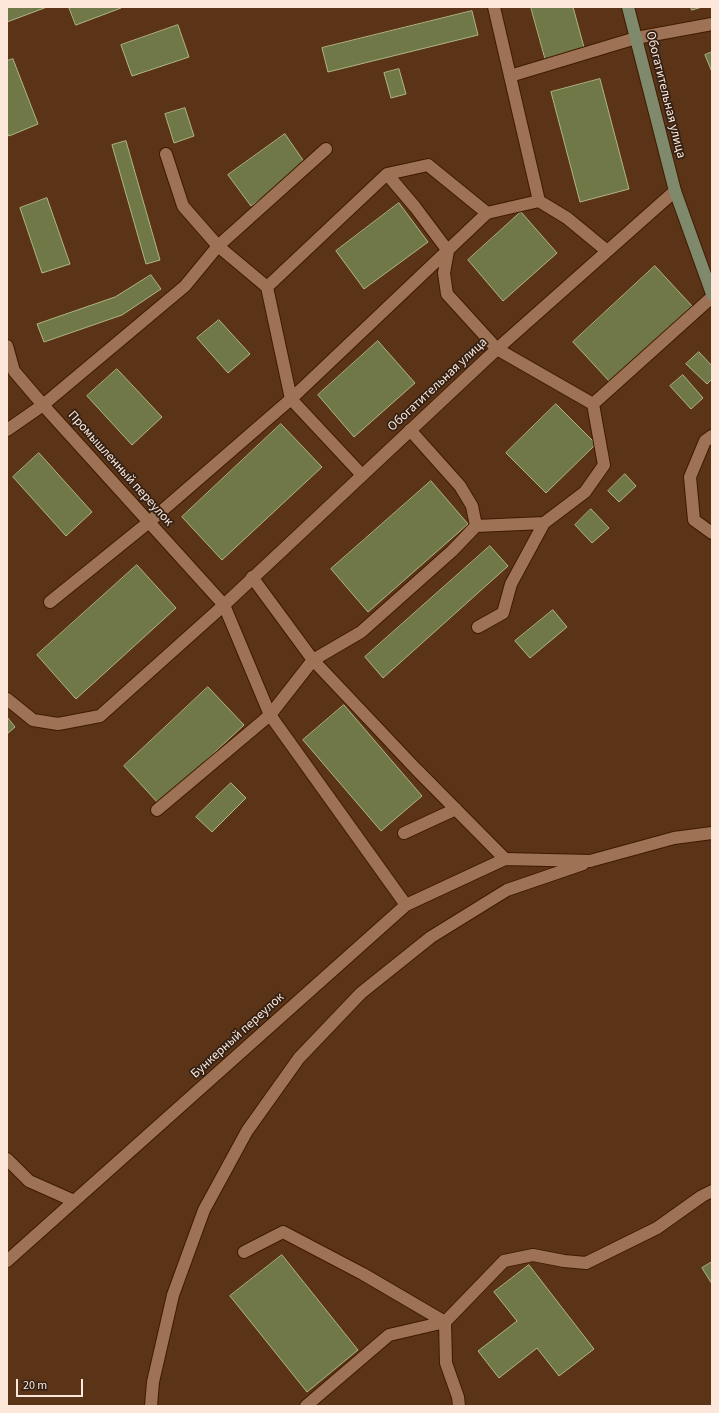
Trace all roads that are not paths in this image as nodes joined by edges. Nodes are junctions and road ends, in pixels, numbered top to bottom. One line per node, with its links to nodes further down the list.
1 (494, 7): 5 (street)
2 (628, 7): 4 (street, Обогатительная улица)
3 (712, 24): 4 (street)
4 (636, 38): 5 (street); 9 (street, Обогатительная улица)
5 (510, 76): 10 (street)
6 (326, 149): 12 (street)
7 (166, 154): 12 (street)
8 (387, 174): 11 (street); 13 (street); 15 (street)
9 (675, 191): 14 (street, Обогатительная улица); 16 (street, Обогатительная улица)
10 (539, 201): 11 (street); 14 (street)
11 (487, 213): 13 (street)
12 (218, 246): 15 (street); 21 (street)
13 (448, 251): 18 (street); 19 (street)
14 (607, 251): 18 (street, Обогатительная улица)
15 (266, 287): 19 (street)
16 (712, 296): 20 (street)
17 (7, 346): 21 (street, Промышленный переулок)
18 (497, 349): 20 (street); 23 (street, Обогатительная улица)
19 (291, 399): 25 (street); 26 (street)
20 (593, 404): 27 (street)
21 (43, 405): 22 (street); 26 (street, Промышленный переулок)
22 (7, 430)
23 (410, 430): 25 (street, Обогатительная улица); 28 (street)
24 (712, 436): 29 (street)
25 (362, 475): 30 (street, Обогатительная улица)
26 (149, 522): 31 (street); 32 (street, Промышленный переулок)
27 (544, 523): 28 (street); 33 (street)
28 (476, 526): 34 (street)
29 (712, 533)
30 (252, 577): 32 (street, Обогатительная улица); 34 (street)
31 (50, 602)
32 (224, 605): 35 (street, Обогатительная улица); 36 (street, Промышленный переулок)
33 (478, 627)
34 (313, 660): 36 (street); 37 (street)
35 (7, 699)
36 (270, 715): 38 (street); 43 (street, Промышленный переулок)
37 (456, 809): 39 (street); 41 (street)
38 (157, 810)
39 (404, 833)
40 (712, 834): 42 (street)
41 (505, 859): 42 (street); 43 (street, Бункерный переулок)
42 (590, 861): 50 (street)
43 (406, 905): 46 (street, Бункерный переулок)
44 (7, 1159): 46 (street)
45 (712, 1191): 49 (street)
46 (74, 1201): 48 (street, Бункерный переулок)
47 (244, 1252): 49 (street)
48 (7, 1261)
49 (445, 1322): 51 (street); 52 (street)
50 (151, 1406)
51 (306, 1406)
52 (459, 1406)

